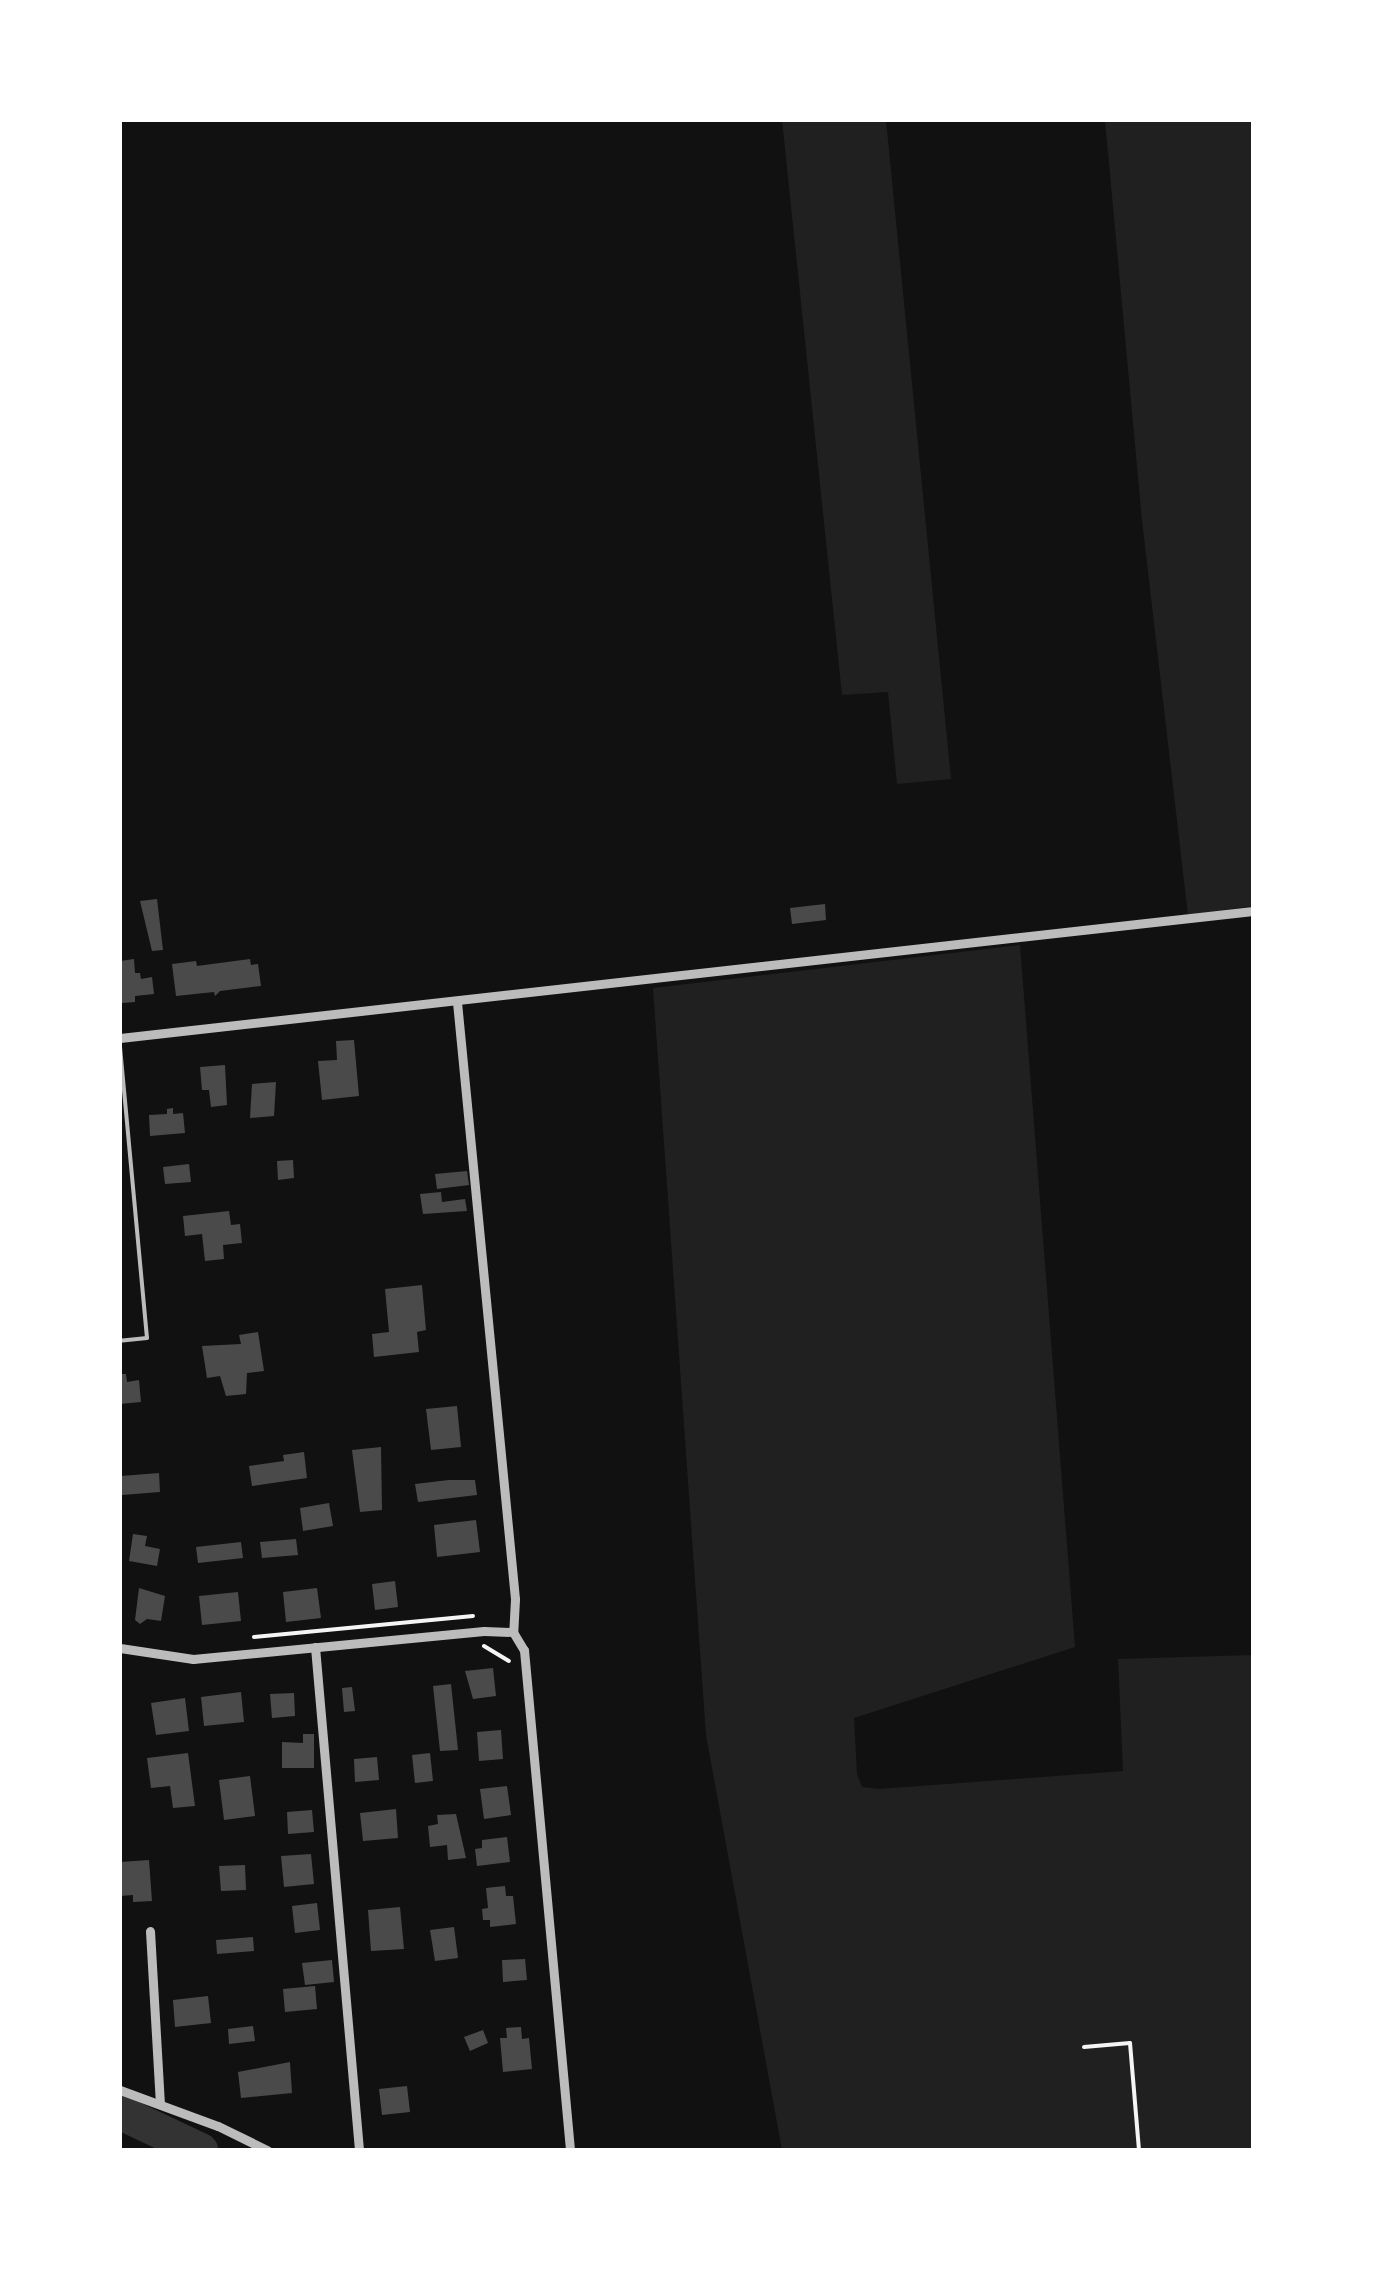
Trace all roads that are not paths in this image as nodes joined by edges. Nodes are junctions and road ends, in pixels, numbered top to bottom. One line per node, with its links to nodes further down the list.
1 (1253, 912): 2 (street)
2 (457, 1002): 3 (street); 6 (street)
3 (120, 1038)
4 (120, 1047): 5 (lane)
5 (120, 1340)
6 (513, 1632): 8 (street); 14 (street)
7 (120, 1648): 8 (street)
8 (315, 1648): 13 (street)
9 (150, 1932): 11 (street)
10 (120, 2090): 11 (street)
11 (160, 2102): 12 (street)
12 (267, 2150)
13 (359, 2150)
14 (570, 2150)

